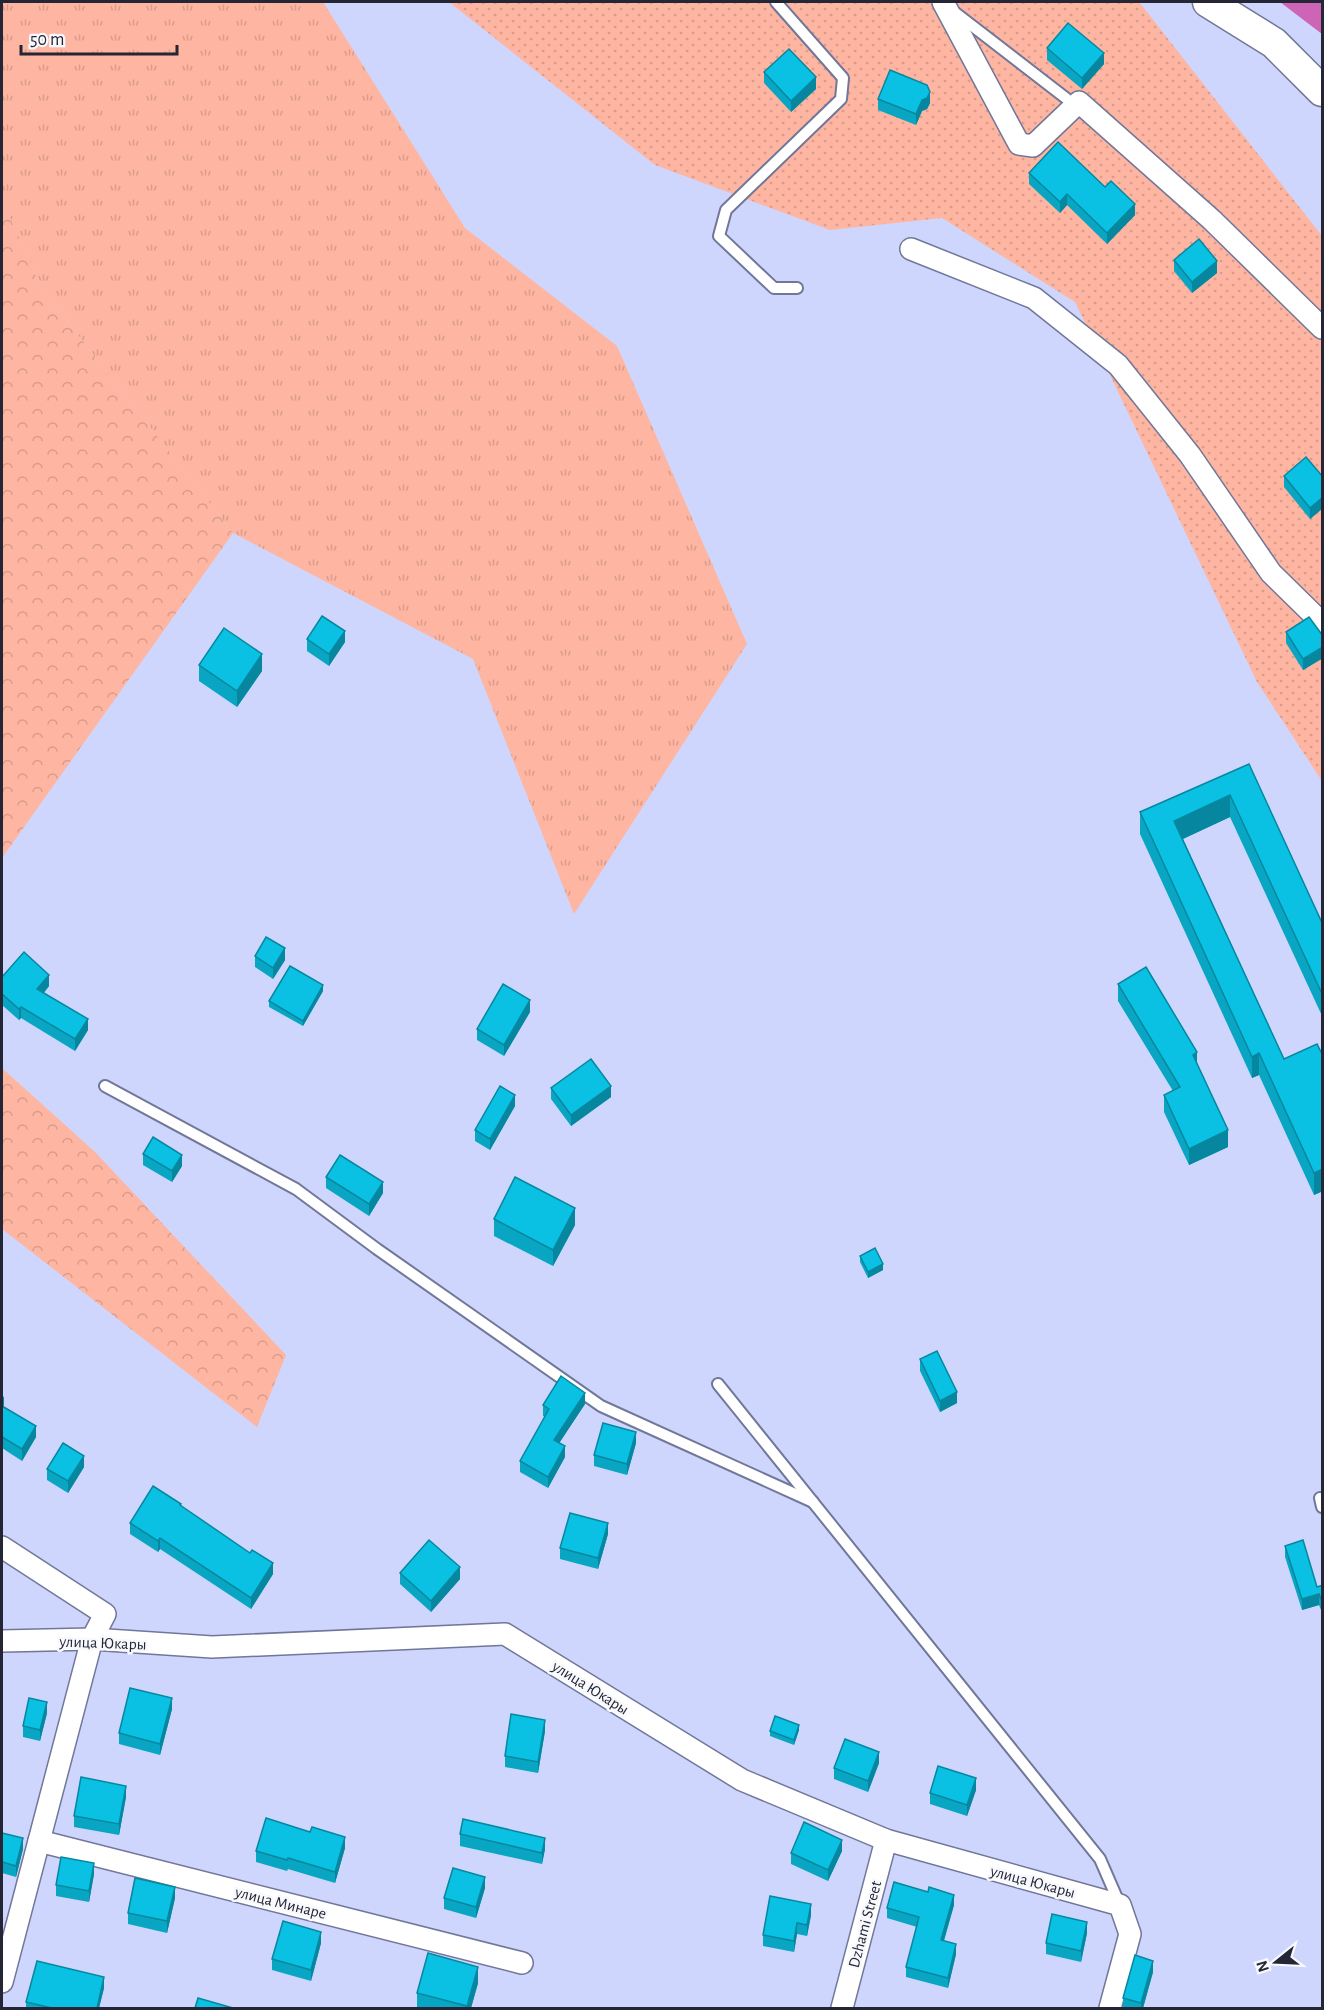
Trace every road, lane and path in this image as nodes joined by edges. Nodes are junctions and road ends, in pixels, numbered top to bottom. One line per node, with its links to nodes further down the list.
1 (776, 2): 7 (lane)
2 (943, 2): 5 (lane); 8 (street)
3 (1208, 2): 4 (street)
4 (1323, 91)
5 (1066, 99)
6 (911, 249): 9 (street)
7 (797, 288)
8 (1323, 328)
9 (1323, 623)
10 (105, 1086): 12 (lane)
11 (718, 1384): 12 (lane)
12 (813, 1502): 18 (lane)
13 (2, 1547): 14 (street)
14 (92, 1639): 15 (street, улица Юкары); 16 (street, улица Юкары); 17 (street)
15 (2, 1641)
16 (886, 1840): 18 (street, улица Юкары); 21 (street, Dzhami Street)
17 (39, 1841): 19 (street, улица Минаре); 20 (street)
18 (1120, 1905): 22 (street)
19 (522, 1963)
20 (2, 1982)
21 (842, 2008)
22 (1110, 2008)

